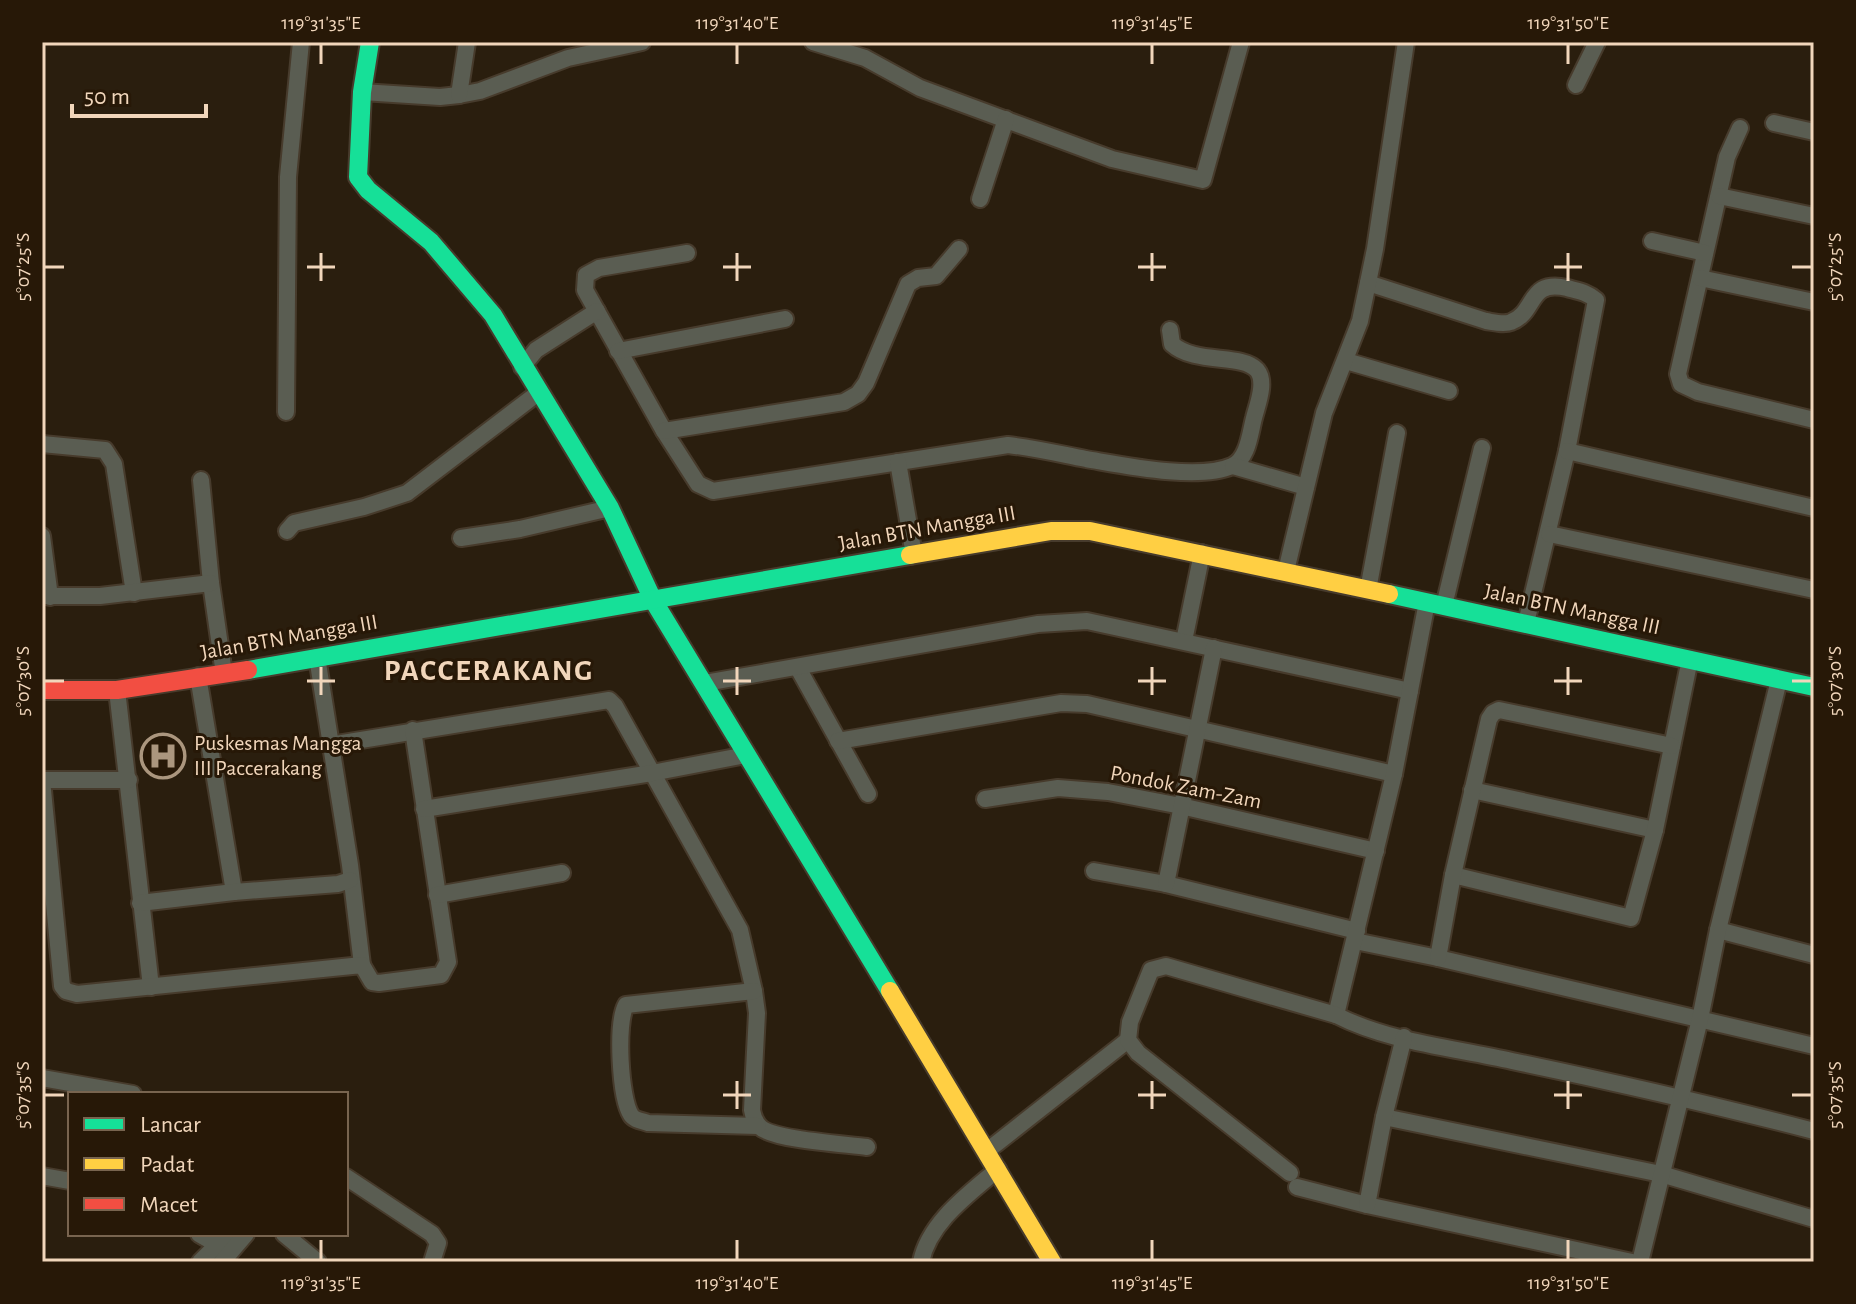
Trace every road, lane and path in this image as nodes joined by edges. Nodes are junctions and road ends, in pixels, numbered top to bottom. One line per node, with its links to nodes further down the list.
1 (301, 42): 35 (street)
2 (370, 42): 11 (street)
3 (467, 42): 12 (street)
4 (642, 42): 9 (street)
5 (813, 42): 13 (street)
6 (1241, 42): 13 (street)
7 (1406, 42): 25 (street)
8 (1597, 42): 10 (street)
9 (578, 49): 12 (street)
10 (1576, 85)
11 (362, 92): 12 (street); 32 (street)
12 (459, 95)
13 (1006, 119): 18 (street)
14 (1774, 123): 16 (street)
15 (1740, 128): 17 (street)
16 (1814, 132)
17 (1719, 196): 19 (street); 23 (street)
18 (980, 199)
19 (1814, 216)
20 (1652, 241): 23 (street)
21 (959, 249): 37 (street)
22 (687, 253): 27 (street)
23 (1705, 253): 24 (street)
24 (1700, 278): 26 (street); 36 (street)
25 (1368, 283): 31 (street); 41 (street)
26 (1814, 302)
27 (597, 311): 30 (street); 32 (street)
28 (785, 319): 30 (street)
29 (1170, 330): 43 (street)
30 (618, 351): 37 (street)
31 (1346, 361): 33 (street); 45 (street)
32 (522, 367): 34 (street)
33 (1449, 391)
34 (538, 393): 46 (street); 48 (street)
35 (286, 412)
36 (1814, 420)
37 (664, 431): 42 (street)
38 (1397, 433): 56 (street)
39 (42, 444): 58 (street)
40 (1482, 448): 61 (street)
41 (1567, 451): 47 (street); 49 (street)
42 (898, 462): 43 (street); 53 (street)
43 (1233, 466): 45 (street)
44 (201, 480): 55 (street)
45 (1306, 487): 54 (street)
46 (610, 508): 51 (street); 60 (street)
47 (1814, 508)
48 (287, 531)
49 (1549, 534): 57 (street); 62 (street)
50 (42, 536): 59 (street)
51 (461, 538)
52 (1202, 553): 53 (street, Jalan BTN Mangga III); 54 (street, Jalan BTN Mangga III); 63 (street)
53 (914, 555): 60 (street, Jalan BTN Mangga III)
54 (1286, 571): 56 (street, Jalan BTN Mangga III)
55 (211, 583): 58 (street); 68 (street)
56 (1368, 590): 61 (street, Jalan BTN Mangga III)
57 (1814, 590)
58 (134, 593): 59 (street)
59 (46, 596)
60 (653, 600): 65 (street, Jalan BTN Mangga III); 71 (street)
61 (1436, 604): 62 (street, Jalan BTN Mangga III); 75 (street)
62 (1526, 623): 66 (street, Jalan BTN Mangga III)
63 (1184, 641): 64 (street); 67 (street)
64 (1214, 648): 75 (street); 76 (street)
65 (317, 657): 68 (street, Jalan BTN Mangga III); 79 (street)
66 (1690, 659): 70 (street, Jalan BTN Mangga III); 80 (street)
67 (798, 668): 71 (street); 78 (street)
68 (224, 674): 69 (street, Jalan BTN Mangga III)
69 (198, 676): 74 (street, Jalan BTN Mangga III); 97 (street)
70 (1779, 680): 72 (street, Jalan BTN Mangga III); 100 (street)
71 (705, 683): 81 (street)
72 (1814, 687)
73 (42, 690): 74 (street, Jalan BTN Mangga III)
74 (117, 690): 84 (street)
75 (1410, 691): 83 (street)
76 (1197, 729): 78 (street); 83 (street); 88 (street)
77 (413, 730): 79 (street); 82 (street); 89 (street)
78 (838, 741): 86 (street)
79 (330, 745): 95 (street)
80 (1672, 746): 85 (street); 90 (street)
81 (746, 755): 82 (street); 119 (street)
82 (652, 773): 89 (street); 106 (street)
83 (1394, 774): 91 (street)
84 (129, 780): 99 (street); 105 (street)
85 (1472, 790): 90 (street); 94 (street)
86 (868, 794)
87 (985, 799): 88 (street, Pondok Zam-Zam)
88 (1181, 806): 91 (street, Pondok Zam-Zam); 96 (street)
89 (424, 809): 98 (street)
90 (1655, 830): 94 (street)
91 (1376, 851): 101 (street)
92 (1094, 871): 96 (street)
93 (562, 873): 98 (street)
94 (1453, 875): 103 (street)
95 (350, 880): 97 (street); 104 (street)
96 (1166, 884): 101 (street)
97 (234, 892): 99 (street)
98 (437, 895): 104 (street)
99 (140, 903): 105 (street)
100 (1718, 930): 102 (street); 108 (street)
101 (1356, 936): 103 (street); 107 (street)
102 (1814, 955)
103 (1438, 958): 108 (street)
104 (362, 965): 105 (street)
105 (151, 987)
106 (754, 991): 116 (street); 116 (street)
107 (1336, 1015): 109 (street); 110 (street)
108 (1700, 1019): 111 (street); 114 (street)
109 (1404, 1037): 114 (street); 115 (street)
110 (1128, 1040): 119 (street); 125 (street)
111 (1814, 1046)
112 (42, 1078): 113 (street)
113 (122, 1092)
114 (1681, 1097): 117 (street); 121 (street)
115 (1384, 1117): 121 (street); 125 (street)
116 (758, 1126): 118 (street)
117 (1814, 1131)
118 (867, 1147)
119 (987, 1151): 120 (street)
120 (998, 1169): 134 (street); 135 (street)
121 (1661, 1174): 126 (street); 137 (street)
122 (42, 1176): 124 (street)
123 (348, 1178): 133 (street)
124 (68, 1181)
125 (1367, 1205): 136 (street)
126 (1814, 1219)
127 (203, 1236): 130 (street)
128 (242, 1236): 130 (street)
129 (286, 1236): 132 (street)
130 (223, 1247): 131 (street)
131 (200, 1262)
132 (318, 1262)
133 (432, 1262)
134 (921, 1262)
135 (1052, 1262)
136 (1632, 1262)
137 (1640, 1262)

